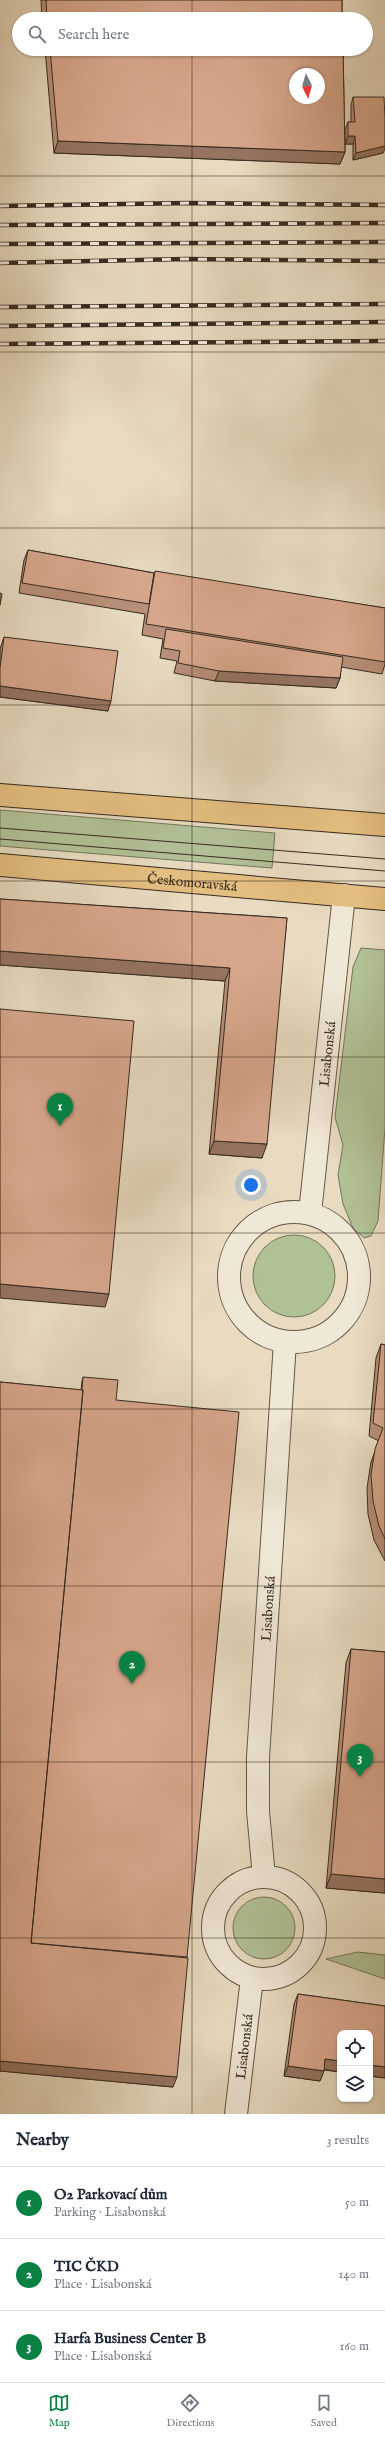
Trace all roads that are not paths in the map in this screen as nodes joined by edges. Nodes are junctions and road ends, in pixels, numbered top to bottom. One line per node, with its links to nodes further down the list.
1 (0, 795): 2 (main road)
2 (385, 825)
3 (0, 865): 4 (main road, Českomoravská)
4 (344, 894): 5 (main road, Českomoravská); 6 (street, Lisabonská)
5 (385, 899)
6 (310, 1213): 7 (street); 7 (street)
7 (285, 1342): 8 (street, Lisabonská)
8 (264, 1876): 9 (street); 9 (street)
9 (252, 1978): 10 (street, Lisabonská)
10 (236, 2114)

